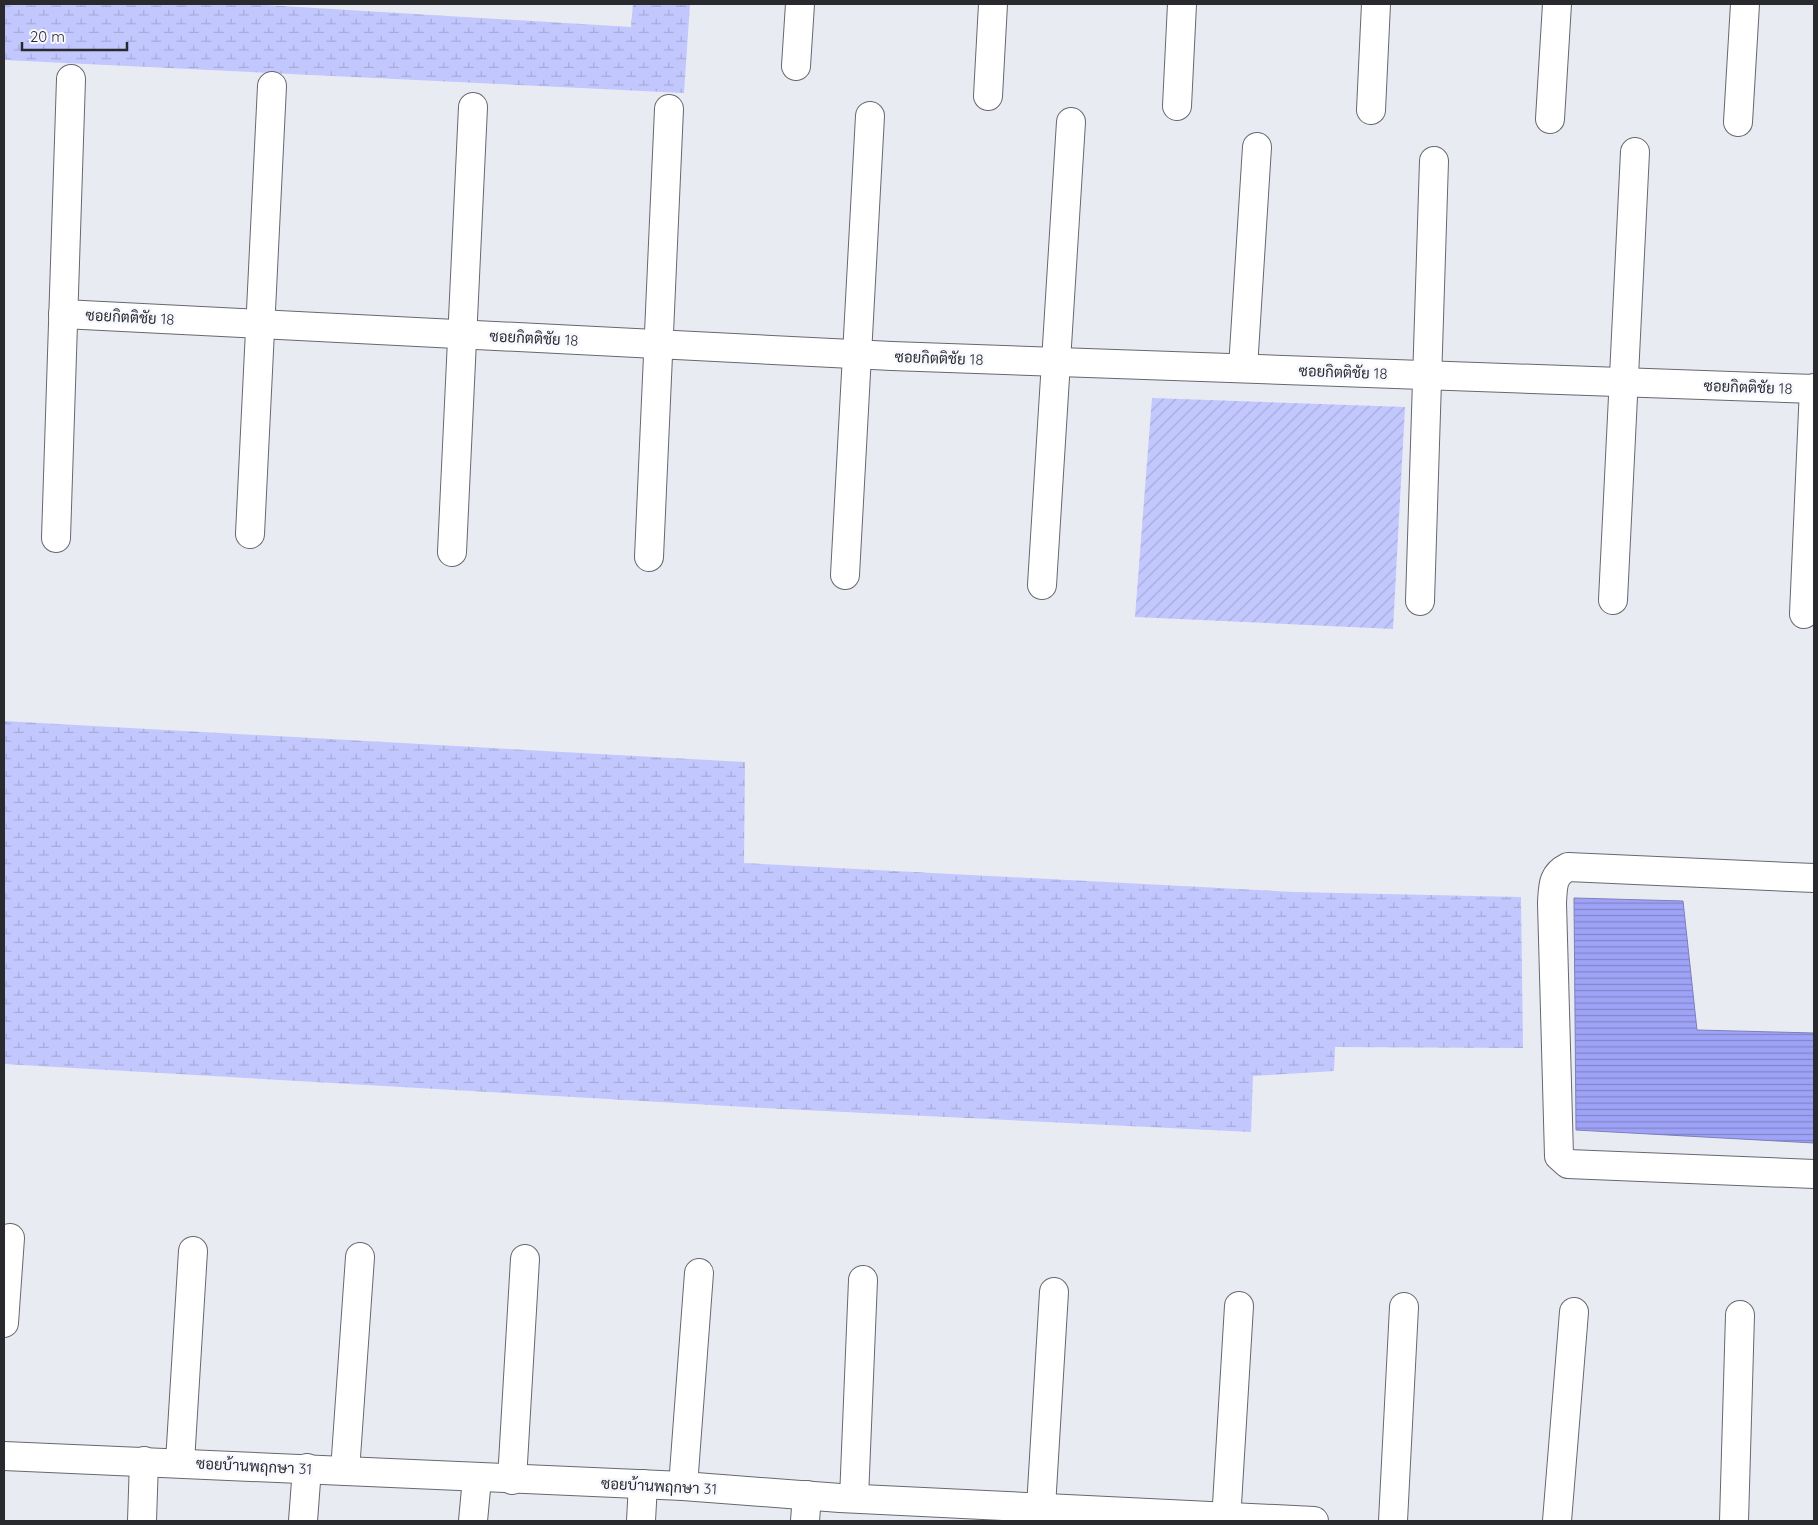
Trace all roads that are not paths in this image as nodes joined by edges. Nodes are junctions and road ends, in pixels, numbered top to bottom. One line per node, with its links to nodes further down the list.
1 (800, 4): 7 (street)
2 (993, 4): 10 (street)
3 (1182, 4): 11 (street)
4 (1376, 4): 14 (street)
5 (1556, 4): 16 (street)
6 (1745, 4): 18 (street)
7 (796, 66)
8 (71, 79): 22 (street)
9 (272, 86): 23 (street)
10 (988, 96)
11 (1177, 106)
12 (473, 107): 24 (street)
13 (669, 109): 25 (street)
14 (1371, 110)
15 (870, 116): 26 (street)
16 (1550, 119)
17 (1071, 122): 27 (street)
18 (1738, 122)
19 (1257, 147): 28 (street)
20 (1635, 152): 30 (street)
21 (1434, 161): 29 (street)
22 (63, 314): 23 (street, ซอยกิตติชัย 18); 33 (street)
23 (260, 324): 24 (street, ซอยกิตติชัย 18); 32 (street)
24 (462, 334): 25 (street, ซอยกิตติชัย 18); 34 (street)
25 (658, 344): 26 (street, ซอยกิตติชัย 18); 35 (street)
26 (857, 354): 27 (street, ซอยกิตติชัย 18); 36 (street)
27 (1056, 362): 28 (street, ซอยกิตติชัย 18); 37 (street)
28 (1242, 368): 29 (street, ซอยกิตติชัย 18)
29 (1427, 375): 30 (street, ซอยกิตติชัย 18); 39 (street)
30 (1624, 382): 31 (street, ซอยกิตติชัย 18); 38 (street)
31 (1814, 389): 40 (street)
32 (250, 534)
33 (56, 538)
34 (452, 552)
35 (649, 557)
36 (845, 575)
37 (1042, 585)
38 (1613, 600)
39 (1420, 601)
40 (1804, 614)
41 (1814, 878): 42 (street)
42 (1814, 1174)
43 (10, 1238): 54 (street)
44 (193, 1251): 57 (street)
45 (360, 1257): 59 (street)
46 (525, 1259): 61 (street)
47 (699, 1273): 63 (street)
48 (863, 1280): 64 (street)
49 (1054, 1292): 65 (street)
50 (1240, 1306): 67 (street)
51 (1404, 1307): 73 (street)
52 (1574, 1312): 74 (street)
53 (1740, 1315): 75 (street)
54 (4, 1324)
55 (4, 1456): 56 (street, ซอยบ้านพฤกษา 31)
56 (144, 1461): 57 (street, ซอยบ้านพฤกษา 31); 68 (street)
57 (180, 1462): 58 (street, ซอยบ้านพฤกษา 31)
58 (307, 1468): 59 (street, ซอยบ้านพฤกษา 31); 69 (street)
59 (345, 1471): 60 (street, ซอยบ้านพฤกษา 31)
60 (477, 1478): 61 (street, ซอยบ้านพฤกษา 31); 70 (street)
61 (512, 1480): 62 (street, ซอยบ้านพฤกษา 31)
62 (643, 1484): 63 (street, ซอยบ้านพฤกษา 31); 71 (street)
63 (683, 1486): 66 (street, ซอยบ้านพฤกษา 31)
64 (854, 1498): 65 (street, ซอยบ้านพฤกษา 31); 66 (street, ซอยบ้านพฤกษา 31)
65 (1041, 1507): 67 (street, ซอยบ้านพฤกษา 31)
66 (806, 1508)
67 (1226, 1520): 72 (street, ซอยบ้านพฤกษา 31)
68 (142, 1521)
69 (303, 1521)
70 (473, 1521)
71 (641, 1521)
72 (1314, 1521)
73 (1394, 1521)
74 (1557, 1521)
75 (1734, 1521)

